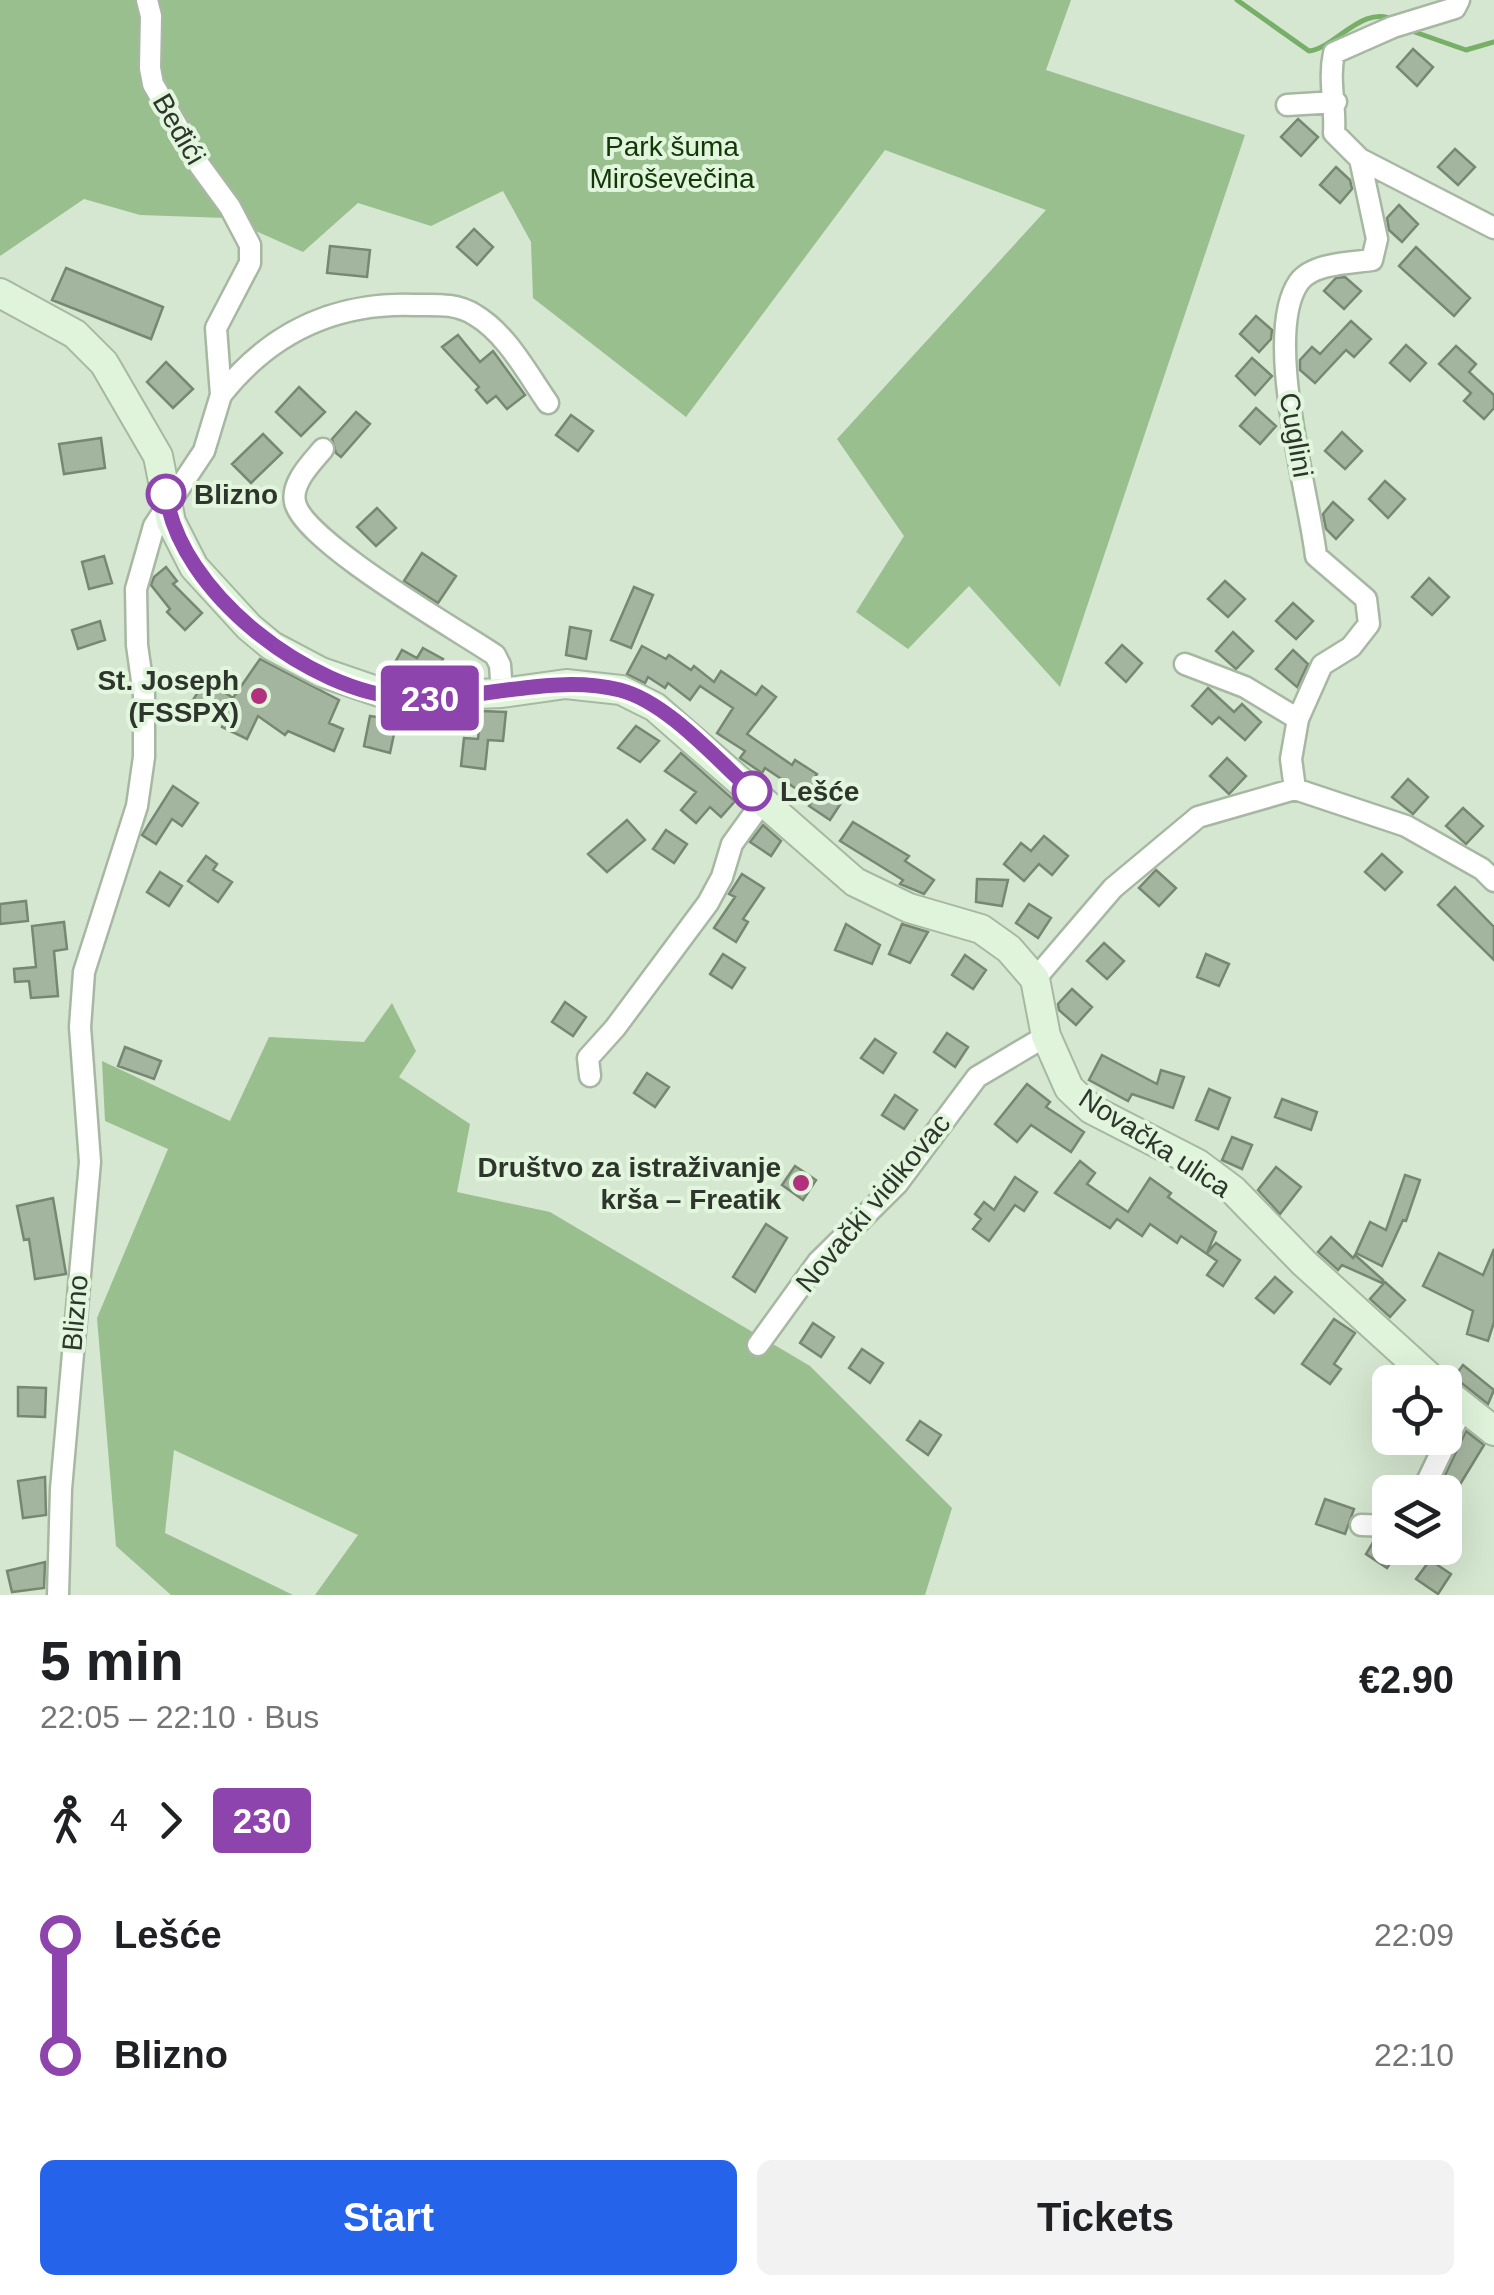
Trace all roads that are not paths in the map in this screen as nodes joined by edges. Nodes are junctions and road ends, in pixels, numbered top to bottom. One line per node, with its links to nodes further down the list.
1 (147, 0): 8 (street, Beđići)
2 (1459, 0): 3 (street, Cuglini)
3 (1336, 102): 4 (street); 5 (street, Cuglini)
4 (1287, 105)
5 (1360, 159): 6 (street); 14 (street, Cuglini)
6 (1494, 228)
7 (0, 294): 11 (street)
8 (221, 395): 9 (street); 11 (street, Blizno)
9 (548, 403)
10 (323, 450): 13 (street)
11 (168, 508): 13 (street); 27 (street, Blizno)
12 (1185, 664): 14 (street)
13 (502, 693): 16 (street)
14 (1298, 720): 15 (street, Cuglini)
15 (1295, 789): 17 (street); 18 (street)
16 (763, 801): 18 (street); 20 (street)
17 (1494, 880)
18 (1035, 979): 19 (street, Novačka ulica)
19 (1046, 1036): 21 (street, Novački vidikovac); 22 (street, Novačka ulica)
20 (590, 1076)
21 (758, 1346)
22 (1416, 1365)
23 (1462, 1406): 24 (street)
24 (1494, 1431)
25 (1361, 1524): 26 (street)
26 (1372, 1525)
27 (58, 1595)

